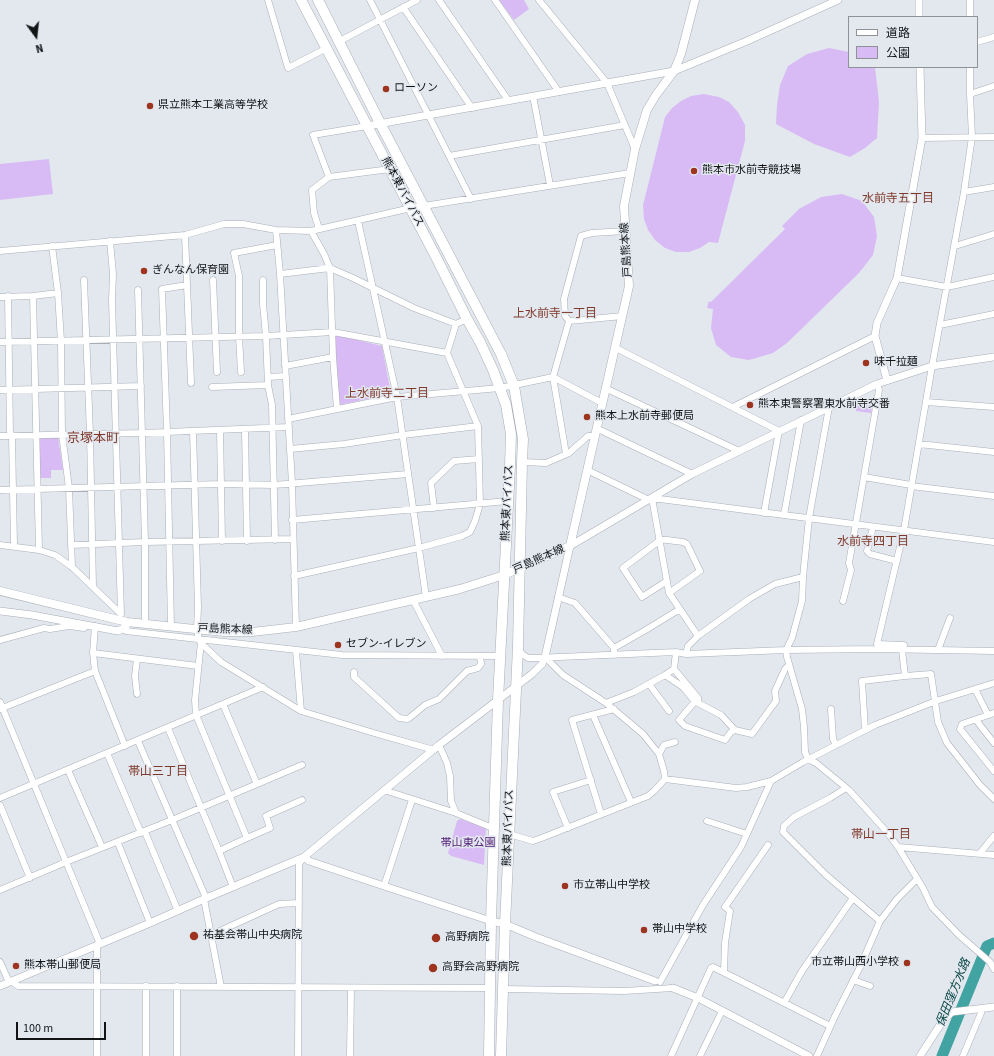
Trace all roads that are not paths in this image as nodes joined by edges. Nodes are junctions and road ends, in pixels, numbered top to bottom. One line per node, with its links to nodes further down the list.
1 (268, 0): 20 (street)
2 (301, 0): 20 (highway, 熊本東バイパス)
3 (318, 0): 18 (highway, 熊本東バイパス)
4 (370, 0): 16 (street)
5 (418, 0): 13 (street)
6 (439, 0): 29 (street)
7 (495, 0): 26 (street)
8 (539, 0): 24 (street)
9 (695, 0): 23 (main road, 戸島熊本線)
10 (838, 0): 23 (street)
11 (919, 0): 14 (street)
12 (970, 0): 15 (street)
13 (403, 7): 16 (street); 30 (street)
14 (919, 16)
15 (970, 16)
16 (380, 19): 18 (street); 31 (street)
17 (994, 37): 19 (street)
18 (338, 42): 32 (highway, 熊本東バイパス)
19 (978, 42)
20 (327, 48): 34 (highway, 熊本東バイパス)
21 (920, 68): 37 (street)
22 (970, 68): 27 (street)
23 (674, 72): 24 (street); 39 (main road, 戸島熊本線)
24 (607, 83): 26 (street); 33 (street)
25 (994, 86): 27 (street)
26 (559, 92): 28 (street)
27 (970, 94): 35 (street)
28 (533, 96): 29 (street); 38 (street)
29 (508, 100): 30 (street)
30 (472, 108): 31 (street)
31 (428, 114): 32 (street); 40 (street)
32 (380, 123): 34 (street); 48 (highway, 熊本東バイパス)
33 (625, 124): 38 (street); 39 (street)
34 (367, 126): 41 (highway, 熊本東バイパス); 43 (street)
35 (972, 137): 36 (street); 37 (street); 46 (street)
36 (994, 137)
37 (922, 138): 65 (street)
38 (542, 140): 40 (street); 44 (street)
39 (635, 149): 42 (main road, 戸島熊本線)
40 (449, 156): 47 (street)
41 (390, 169): 43 (street); 49 (highway, 熊本東バイパス)
42 (630, 173): 44 (street); 54 (main road, 戸島熊本線)
43 (330, 177): 51 (street)
44 (550, 185): 47 (street)
45 (994, 187): 46 (street)
46 (964, 192): 60 (street)
47 (471, 199): 48 (street)
48 (424, 207): 49 (street); 115 (highway, 熊本東バイパス)
49 (411, 208): 50 (street); 79 (highway, 熊本東バイパス)
50 (358, 221): 51 (street); 71 (street)
51 (319, 229): 53 (street)
52 (276, 230): 53 (street); 55 (street); 58 (street)
53 (311, 231): 62 (street)
54 (626, 231): 78 (main road, 戸島熊本線); 80 (street)
55 (185, 234): 57 (street); 69 (street)
56 (994, 234): 60 (street)
57 (110, 241): 59 (street); 92 (street)
58 (277, 245): 63 (street); 88 (street)
59 (52, 246): 61 (street); 73 (street)
60 (955, 246): 70 (street)
61 (0, 251)
62 (330, 268): 63 (street); 71 (street); 83 (street)
63 (280, 274): 84 (street)
64 (994, 277): 70 (street)
65 (897, 278): 70 (street); 86 (street)
66 (84, 280): 94 (street)
67 (213, 280): 87 (street)
68 (263, 280): 85 (street)
69 (187, 285): 89 (street); 90 (street)
70 (947, 287): 82 (street)
71 (374, 288): 81 (street); 98 (street)
72 (138, 290): 91 (street)
73 (58, 293): 75 (street); 93 (street)
74 (8, 296): 75 (street); 76 (street); 96 (street)
75 (33, 296): 97 (street)
76 (0, 297)
77 (994, 314): 82 (street)
78 (623, 316): 80 (street); 99 (main road, 戸島熊本線)
79 (467, 319): 81 (street); 120 (highway, 熊本東バイパス)
80 (569, 321): 109 (street)
81 (456, 324): 100 (street)
82 (940, 325): 104 (street)
83 (332, 332): 84 (street); 98 (street); 102 (street)
84 (284, 335): 85 (street); 103 (street)
85 (266, 336): 88 (street); 108 (street)
86 (875, 336): 110 (street); 129 (street)
87 (215, 337): 88 (street); 90 (street); 105 (street)
88 (239, 337): 106 (street)
89 (164, 338): 90 (street); 91 (street); 142 (street)
90 (190, 338): 111 (street)
91 (140, 339): 92 (street); 114 (street)
92 (113, 340): 94 (street); 117 (street)
93 (61, 341): 94 (street); 97 (street); 119 (street)
94 (86, 341): 116 (street)
95 (0, 342): 96 (street)
96 (9, 342): 97 (street); 122 (street)
97 (34, 342): 123 (street)
98 (386, 342): 100 (street); 126 (street)
99 (616, 348): 121 (main road, 戸島熊本線); 129 (street)
100 (447, 353): 125 (street)
101 (994, 356): 104 (street)
102 (333, 357): 103 (street); 132 (street)
103 (285, 366): 107 (street)
104 (932, 366): 110 (street); 127 (street)
105 (217, 372)
106 (241, 372)
107 (286, 376): 108 (street); 133 (street)
108 (268, 377): 113 (street)
109 (553, 377): 115 (street); 128 (street); 156 (street)
110 (887, 380): 112 (street)
111 (191, 383)
112 (877, 384): 130 (street); 162 (street)
113 (268, 385): 118 (street); 137 (street)
114 (141, 386): 117 (street); 145 (street)
115 (514, 386): 120 (street); 158 (highway, 熊本東バイパス)
116 (88, 387): 117 (street); 119 (street); 147 (street)
117 (115, 387): 144 (street)
118 (212, 387)
119 (61, 388): 123 (street); 146 (street)
120 (500, 388): 125 (street); 179 (highway, 熊本東バイパス)
121 (605, 388): 128 (main road, 戸島熊本線); 154 (street)
122 (10, 389): 123 (street); 124 (street); 148 (street)
123 (35, 389): 149 (street)
124 (0, 390)
125 (464, 392): 126 (street); 135 (street)
126 (397, 397): 132 (street); 150 (street)
127 (926, 402): 131 (street); 152 (street)
128 (602, 403): 143 (main road, 戸島熊本線)
129 (733, 407): 141 (street)
130 (829, 407): 134 (street); 185 (street)
131 (994, 407)
132 (337, 409): 133 (street)
133 (288, 419): 136 (street)
134 (801, 420): 141 (street); 184 (street)
135 (478, 426): 150 (street); 157 (street)
136 (288, 427): 137 (street); 153 (street)
137 (272, 428): 139 (street); 167 (street)
138 (220, 430): 139 (street); 140 (street); 163 (street)
139 (245, 430): 164 (street)
140 (193, 431): 142 (street); 166 (street)
141 (779, 431): 154 (street); 183 (street)
142 (167, 432): 145 (street); 169 (street)
143 (595, 432): 156 (street); 159 (main road, 戸島熊本線); 161 (street)
144 (117, 433): 145 (street); 147 (street); 173 (street)
145 (142, 433): 170 (street)
146 (62, 434): 147 (street); 149 (street); 171 (street)
147 (90, 434): 172 (street)
148 (11, 435): 149 (street); 151 (street); 176 (street)
149 (36, 435): 174 (street)
150 (403, 435): 153 (street); 160 (street)
151 (0, 436)
152 (919, 444): 155 (street); 168 (street)
153 (290, 449): 165 (street)
154 (738, 451): 161 (street)
155 (994, 452)
156 (566, 454): 158 (street)
157 (479, 459): 180 (street); 181 (street)
158 (522, 462): 209 (highway, 熊本東バイパス)
159 (587, 470): 178 (street); 204 (main road, 戸島熊本線)
160 (408, 474): 165 (street); 182 (street)
161 (692, 474): 178 (street)
162 (864, 477): 168 (street); 187 (street)
163 (221, 484): 164 (street); 166 (street); 195 (street)
164 (246, 484): 167 (street); 196 (street)
165 (292, 484): 167 (street); 186 (street)
166 (196, 485): 169 (street); 194 (street)
167 (274, 485): 191 (street)
168 (911, 485): 177 (street); 188 (street)
169 (168, 486): 170 (street); 193 (street)
170 (144, 487): 173 (street); 198 (street)
171 (69, 488): 172 (street); 174 (street); 202 (street)
172 (90, 488): 173 (street); 200 (street)
173 (118, 488): 197 (street)
174 (38, 489): 176 (street); 206 (street)
175 (0, 490): 176 (street)
176 (13, 490): 203 (street)
177 (994, 496)
178 (651, 499): 183 (street); 192 (street); 204 (street)
179 (508, 500): 180 (street); 210 (highway, 熊本東バイパス)
180 (480, 504): 181 (street); 205 (street)
181 (434, 508): 182 (street)
182 (414, 510): 186 (street); 205 (street)
183 (764, 513): 184 (street)
184 (784, 515): 185 (street)
185 (809, 518): 187 (street); 212 (street)
186 (292, 520): 190 (street)
187 (855, 524): 188 (street); 220 (street)
188 (904, 530): 199 (street); 207 (street)
189 (872, 531): 207 (street)
190 (293, 539): 191 (street); 211 (street)
191 (275, 540): 196 (street)
192 (659, 540): 213 (street); 213 (street); 216 (street)
193 (169, 541): 194 (street); 198 (street); 228 (street)
194 (197, 541): 195 (street); 230 (street)
195 (222, 541): 196 (street)
196 (247, 541)
197 (118, 542): 198 (street); 200 (street); 223 (street)
198 (145, 542): 226 (street)
199 (994, 542)
200 (92, 544): 202 (street); 214 (street)
201 (0, 545): 203 (street)
202 (71, 545): 208 (street)
203 (14, 546): 206 (street)
204 (570, 546): 209 (main road, 戸島熊本線); 218 (street)
205 (419, 548): 211 (street); 217 (street)
206 (39, 550): 208 (street)
207 (897, 561): 237 (street)
208 (72, 567): 214 (street)
209 (519, 569): 210 (main road, 戸島熊本線); 235 (highway, 熊本東バイパス)
210 (504, 575): 217 (main road, 戸島熊本線); 247 (highway, 熊本東バイパス)
211 (294, 576): 229 (street)
212 (803, 577): 232 (street); 236 (street)
213 (667, 580): 216 (street)
214 (93, 587): 223 (street)
215 (0, 591): 225 (main road, 戸島熊本線)
216 (669, 593): 221 (street)
217 (426, 597): 219 (main road, 戸島熊本線)
218 (558, 597): 241 (street); 248 (street)
219 (413, 600): 229 (main road, 戸島熊本線); 245 (street)
220 (843, 601)
221 (680, 609): 232 (street); 241 (street)
222 (0, 611): 227 (street)
223 (121, 614): 225 (street)
224 (950, 618): 238 (street)
225 (127, 622): 226 (main road, 戸島熊本線); 231 (street)
226 (145, 624): 228 (main road, 戸島熊本線)
227 (95, 626): 231 (street); 233 (street); 243 (street)
228 (171, 627): 230 (main road, 戸島熊本線)
229 (296, 627): 230 (main road, 戸島熊本線)
230 (197, 629): 234 (street)
231 (122, 630): 234 (street)
232 (698, 636): 244 (street)
233 (0, 640)
234 (200, 641): 239 (street); 251 (street); 259 (street)
235 (518, 647): 248 (street); 260 (highway, 熊本東バイパス)
236 (786, 650): 237 (street); 244 (street); 250 (street)
237 (902, 650): 238 (street); 256 (street)
238 (938, 650): 240 (street)
239 (296, 651): 245 (street); 271 (street)
240 (994, 651)
241 (614, 652): 242 (street); 248 (street)
242 (676, 652): 244 (street); 252 (street)
243 (93, 653): 249 (street); 253 (street)
244 (686, 654)
245 (442, 656): 246 (street)
246 (480, 656): 247 (street); 254 (street)
247 (501, 656): 264 (highway, 熊本東バイパス)
248 (545, 657): 260 (street); 266 (street)
249 (137, 659): 251 (street); 262 (street)
250 (789, 664): 278 (street); 290 (street)
251 (198, 666): 274 (street)
252 (674, 669): 255 (street); 263 (street)
253 (95, 671): 268 (street); 286 (street)
254 (354, 672)
255 (665, 675): 258 (street); 263 (street)
256 (905, 676): 265 (street); 279 (street)
257 (994, 683): 261 (street)
258 (649, 684): 266 (street); 272 (street)
259 (262, 687): 267 (street); 271 (street)
260 (515, 688): 264 (street); 316 (highway, 熊本東バイパス)
261 (975, 689): 265 (street); 273 (street)
262 (137, 694)
263 (695, 698): 278 (street); 278 (street)
264 (498, 700): 287 (street); 314 (highway, 熊本東バイパス)
265 (936, 701): 279 (street); 303 (street)
266 (606, 703): 269 (street)
267 (223, 704): 274 (street); 298 (street)
268 (1, 706): 297 (street)
269 (614, 709): 275 (street); 289 (street)
270 (832, 709): 285 (street)
271 (301, 711): 287 (street)
272 (669, 711)
273 (991, 714): 276 (street)
274 (196, 715): 277 (street); 301 (street)
275 (593, 715): 294 (street); 306 (street)
276 (976, 720): 281 (street); 292 (street)
277 (168, 728): 282 (street); 308 (street)
278 (735, 730)
279 (865, 730): 285 (street)
280 (994, 730): 281 (street)
281 (988, 736): 284 (street)
282 (138, 741): 286 (street); 311 (street)
283 (675, 742): 289 (street)
284 (994, 743)
285 (836, 745): 290 (street)
286 (125, 746): 288 (street)
287 (437, 748): 300 (street); 309 (street)
288 (107, 753): 293 (street); 315 (street)
289 (659, 754): 295 (street)
290 (808, 759): 296 (street); 299 (street)
291 (302, 765): 298 (street)
292 (993, 769)
293 (68, 770): 297 (street); 323 (street)
294 (591, 780): 310 (street); 313 (street)
295 (665, 780): 296 (street); 306 (street)
296 (771, 781): 317 (street)
297 (35, 784): 302 (street); 328 (street)
298 (257, 784): 301 (street)
299 (846, 788): 322 (street); 334 (street)
300 (384, 790): 305 (street); 327 (street)
301 (229, 796): 308 (street); 319 (street)
302 (0, 798)
303 (994, 799)
304 (302, 800): 319 (street)
305 (412, 800): 309 (street); 331 (street)
306 (631, 802): 310 (street)
307 (0, 805): 329 (street)
308 (201, 808): 311 (street); 324 (street)
309 (456, 814): 314 (street)
310 (601, 814): 313 (street)
311 (172, 820): 315 (street); 335 (street)
312 (707, 822): 317 (street)
313 (568, 828): 316 (street)
314 (495, 829): 338 (highway, 熊本東バイパス)
315 (143, 832): 320 (street); 337 (street)
316 (509, 834): 341 (highway, 熊本東バイパス)
317 (747, 834): 349 (street)
318 (994, 836): 325 (street)
319 (247, 838): 324 (street)
320 (118, 843): 323 (street); 340 (street)
321 (768, 846): 346 (street)
322 (898, 846): 325 (street); 330 (street)
323 (102, 847): 328 (street)
324 (219, 851): 332 (street)
325 (980, 853): 326 (street)
326 (994, 855)
327 (304, 857): 331 (street); 332 (street); 336 (street)
328 (66, 862): 329 (street); 343 (street)
329 (30, 878): 333 (street)
330 (917, 879): 339 (street); 345 (street)
331 (384, 886): 338 (street)
332 (233, 887): 335 (street)
333 (0, 890)
334 (853, 898): 339 (street); 362 (street)
335 (205, 899): 337 (street); 342 (street)
336 (299, 903): 342 (street); 356 (street)
337 (178, 911): 340 (street)
338 (491, 921): 341 (street); 358 (highway, 熊本東バイパス)
339 (880, 921): 347 (street)
340 (150, 923): 343 (street)
341 (505, 924): 349 (street); 360 (highway, 熊本東バイパス)
342 (211, 935): 355 (street)
343 (98, 944): 348 (street); 351 (street)
344 (0, 962): 348 (street)
345 (994, 969)
346 (724, 972): 361 (street); 362 (street)
347 (853, 980): 354 (street); 366 (street)
348 (10, 981): 350 (street); 351 (street)
349 (657, 981): 359 (street)
350 (0, 986)
351 (97, 986): 352 (street); 367 (street)
352 (146, 986): 353 (street); 368 (street)
353 (178, 986): 355 (street); 369 (street)
354 (870, 986)
355 (221, 987): 356 (street)
356 (299, 987): 357 (street); 370 (street)
357 (351, 988): 358 (street); 371 (street)
358 (490, 988): 372 (highway, 熊本東バイパス)
359 (673, 988): 360 (street); 361 (street)
360 (503, 989): 373 (highway, 熊本東バイパス)
361 (698, 998): 365 (street); 374 (street)
362 (784, 1003): 366 (street)
363 (994, 1007): 364 (street)
364 (980, 1009): 378 (street); 379 (street)
365 (722, 1011): 375 (street); 376 (street)
366 (830, 1026): 377 (street)
367 (97, 1056)
368 (146, 1056)
369 (177, 1056)
370 (298, 1056)
371 (350, 1056)
372 (489, 1056)
373 (501, 1056)
374 (671, 1056)
375 (700, 1056)
376 (809, 1056)
377 (817, 1056)
378 (920, 1056)
379 (963, 1056)

